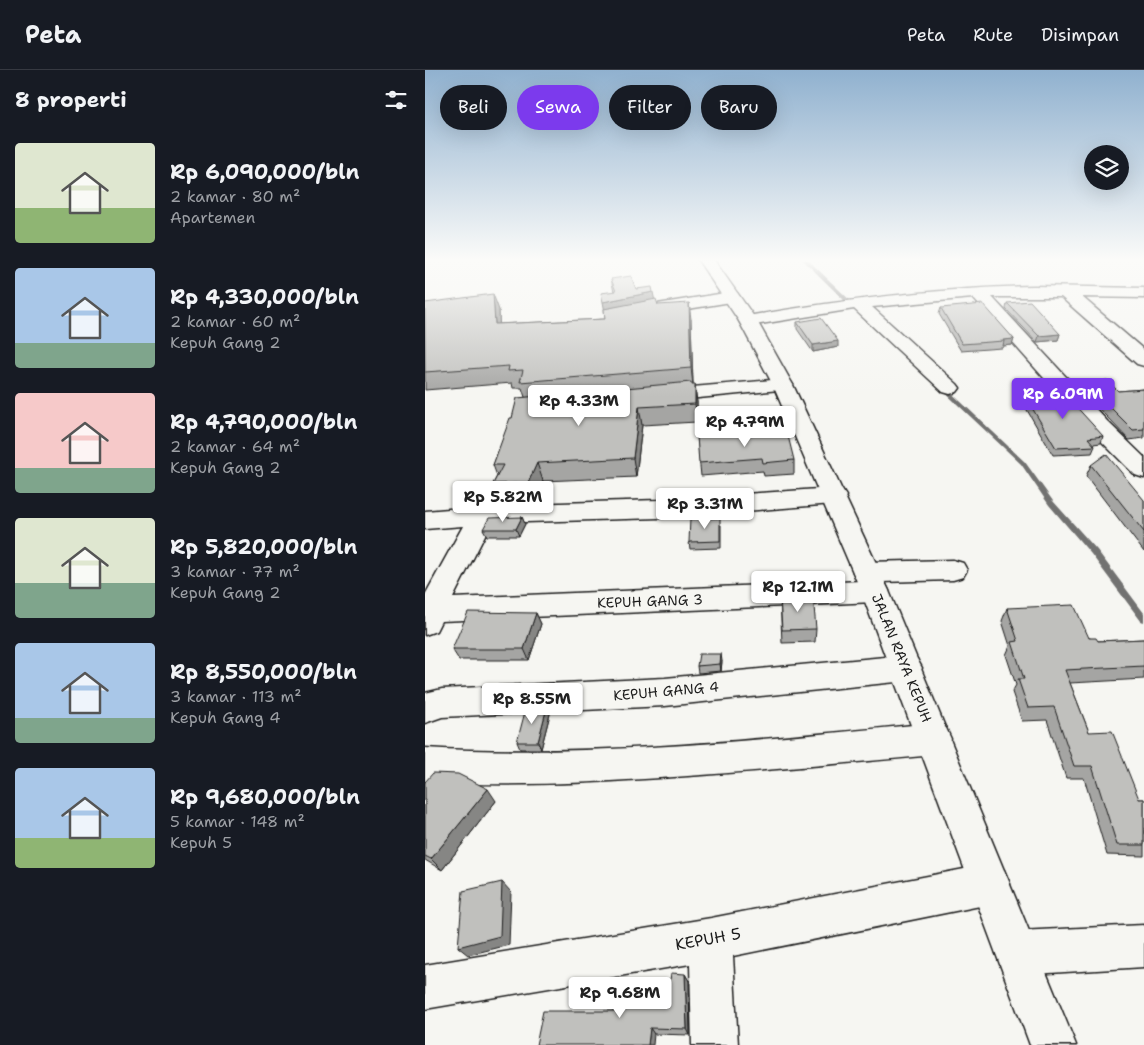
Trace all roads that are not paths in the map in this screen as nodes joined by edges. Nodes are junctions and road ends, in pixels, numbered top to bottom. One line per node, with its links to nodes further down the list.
1 (737, 306): 6 (street, JALAN RAYA KEPUH)
2 (817, 306): 6 (street)
3 (852, 306): 10 (street)
4 (989, 306): 12 (street)
5 (1081, 306): 8 (street)
6 (739, 309): 7 (street); 9 (street, JALAN RAYA KEPUH)
7 (630, 314)
8 (1144, 360)
9 (783, 384): 11 (street); 13 (street, JALAN RAYA KEPUH)
10 (950, 388)
11 (638, 398)
12 (1144, 470)
13 (833, 496): 14 (street); 17 (street, JALAN RAYA KEPUH)
14 (482, 515): 15 (street); 18 (street)
15 (425, 520)
16 (953, 570): 17 (street, KEPUH GANG 3)
17 (871, 582): 18 (street, KEPUH GANG 3); 19 (street, JALAN RAYA KEPUH)
18 (427, 614)
19 (906, 668): 20 (street, KEPUH GANG 4); 21 (street, JALAN RAYA KEPUH)
20 (425, 708)
21 (934, 740): 22 (street); 23 (street, JALAN RAYA KEPUH)
22 (425, 765)
23 (990, 884): 24 (street, KEPUH 5); 26 (street, JALAN RAYA KEPUH)
24 (711, 939): 27 (street, KEPUH 5); 28 (street)
25 (1144, 946): 26 (street)
26 (1018, 953): 29 (street, JALAN RAYA KEPUH)
27 (425, 987)
28 (715, 1045)
29 (1053, 1045)

